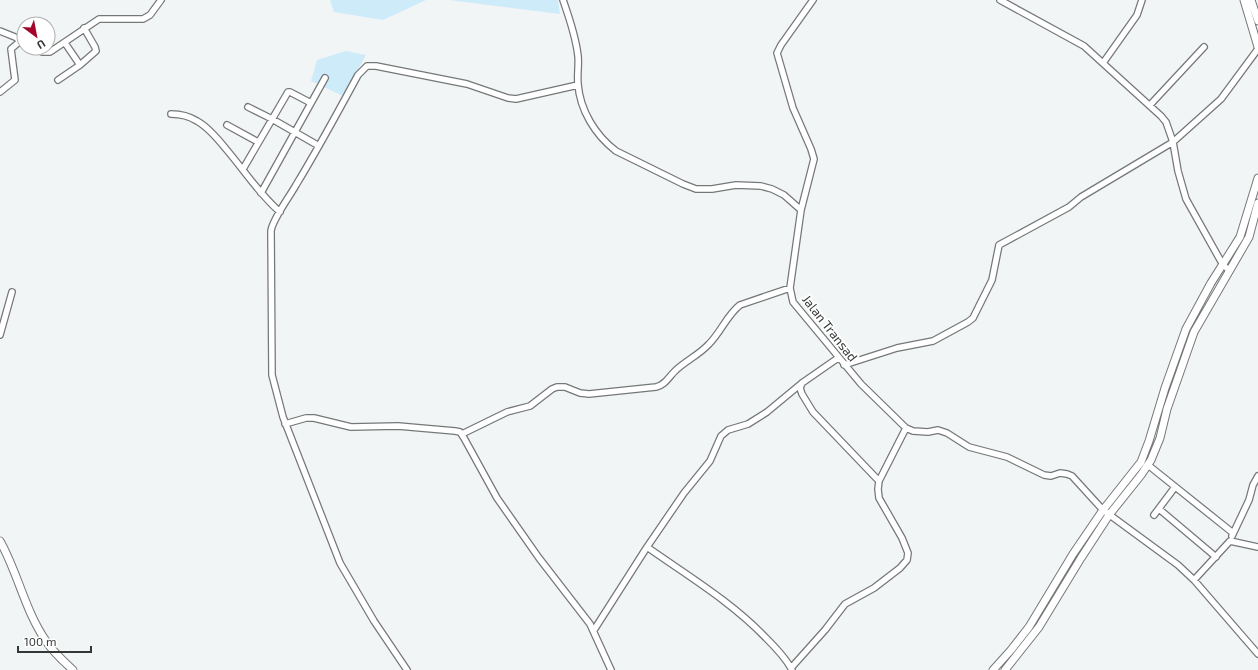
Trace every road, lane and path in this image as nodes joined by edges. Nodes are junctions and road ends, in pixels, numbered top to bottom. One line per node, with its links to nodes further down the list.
1 (161, 0): 9 (street)
2 (563, 0): 21 (street)
3 (812, 0): 37 (street, Jalan Transad)
4 (1000, 0): 17 (street)
5 (1142, 0): 17 (street)
6 (1244, 0): 16 (street)
7 (1251, 0): 8 (street)
8 (1258, 21)
9 (84, 28): 12 (street); 18 (street)
10 (0, 31): 11 (street)
11 (16, 38)
12 (65, 43): 15 (street); 18 (street)
13 (16, 45): 22 (street)
14 (1204, 47): 24 (street)
15 (56, 48)
16 (1258, 48): 31 (street)
17 (1103, 63): 24 (street)
18 (80, 65): 20 (street)
19 (324, 78): 23 (street)
20 (58, 80)
21 (578, 85): 32 (street); 37 (street)
22 (0, 92)
23 (311, 103): 27 (street); 29 (street)
24 (1150, 105): 31 (street)
25 (248, 107): 27 (street)
26 (171, 114): 33 (street)
27 (272, 119): 29 (street); 30 (street)
28 (226, 125): 30 (street)
29 (295, 132): 32 (street); 35 (street)
30 (258, 142): 33 (street)
31 (1173, 142): 39 (street); 47 (street)
32 (319, 146): 38 (street)
33 (243, 169): 35 (street)
34 (1258, 178): 39 (street)
35 (260, 193): 38 (street)
36 (1258, 203): 40 (street)
37 (801, 210): 41 (street, Jalan Transad)
38 (280, 212): 49 (street)
39 (1223, 265): 40 (street); 44 (street)
40 (1229, 270): 45 (street)
41 (790, 288): 46 (street, Jalan Transad); 51 (street)
42 (12, 292): 43 (street)
43 (0, 335)
44 (1178, 353): 45 (street); 57 (street)
45 (1185, 356): 52 (street)
46 (838, 358): 47 (street, Jalan Transad); 48 (street)
47 (844, 365): 50 (street, Jalan Transad)
48 (802, 383): 54 (street); 63 (street)
49 (285, 424): 51 (street); 71 (street)
50 (906, 428): 54 (street); 57 (street)
51 (462, 434): 67 (street)
52 (1148, 465): 55 (street); 58 (street)
53 (1258, 476): 60 (street)
54 (879, 481): 69 (street)
55 (1175, 487): 56 (street); 60 (street)
56 (1158, 509): 59 (street); 65 (street)
57 (1103, 510): 58 (street); 73 (street)
58 (1109, 515): 66 (street); 74 (street)
59 (1154, 515)
60 (1233, 533): 62 (street)
61 (0, 541): 70 (street)
62 (1230, 541): 64 (street); 65 (street)
63 (647, 547): 67 (street); 69 (street)
64 (1258, 548)
65 (1216, 557): 66 (street)
66 (1194, 580): 68 (street)
67 (594, 630): 72 (street)
68 (1258, 654)
69 (792, 669)
70 (73, 670)
71 (407, 670)
72 (611, 670)
73 (993, 670)
74 (1005, 670)

